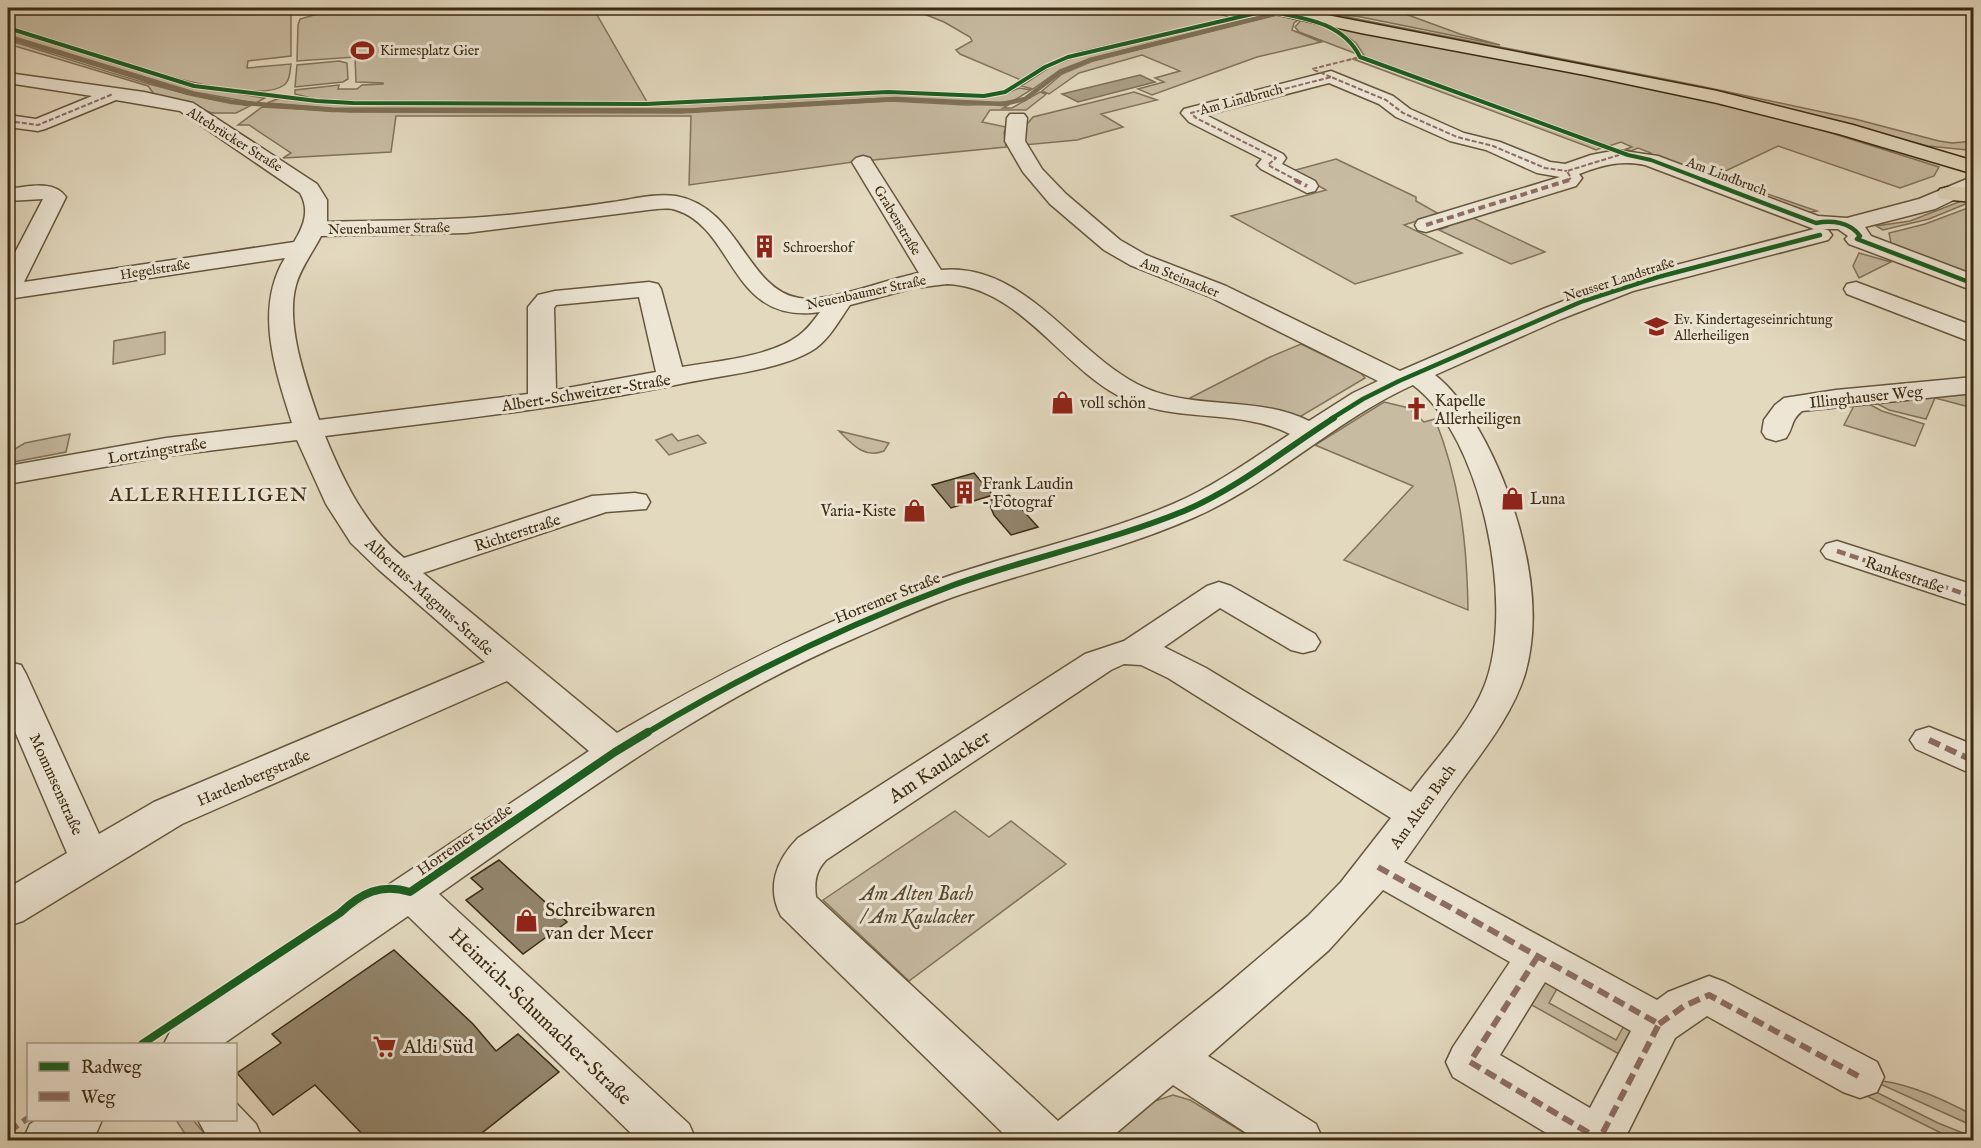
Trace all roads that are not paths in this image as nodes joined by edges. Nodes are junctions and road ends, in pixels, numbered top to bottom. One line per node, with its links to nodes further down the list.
1 (1272, 8): 6 (main road)
2 (8, 78): 3 (street, Altebrücker Straße)
3 (113, 94): 5 (street); 19 (street, Altebrücker Straße)
4 (1017, 118): 26 (street, Am Steinacker)
5 (8, 121)
6 (1904, 146): 7 (main road); 9 (main road)
7 (1974, 153)
8 (863, 162): 20 (street, Grabenstraße)
9 (1974, 168)
10 (1567, 171): 12 (street, Am Lindbruch); 16 (street, Am Lindbruch); 17 (street, Am Lindbruch)
11 (1974, 182): 13 (street, Neusser Landstraße)
12 (1307, 186)
13 (1947, 194): 15 (main road); 18 (street, Neusser Landstraße)
14 (8, 195): 22 (street)
15 (1974, 195)
16 (1426, 225)
17 (1818, 229): 18 (street, Neusser Landstraße); 26 (street, Neusser Landstraße)
18 (1852, 232): 21 (street)
19 (308, 238): 22 (street, Hegelstraße); 24 (street, Neuenbaumer Straße); 30 (street, Albertus-Magnus-Straße)
20 (934, 278): 24 (street, Neuenbaumer Straße); 32 (street, Neuenbaumer Straße)
21 (1974, 284)
22 (8, 287)
23 (1856, 289): 25 (street)
24 (841, 300): 27 (street, Albert-Schweitzer-Straße)
25 (1974, 335)
26 (1408, 377): 32 (street, Horremer Straße); 45 (street, Am Alten Bach)
27 (671, 378): 29 (street, Albert-Schweitzer-Straße); 29 (street)
28 (1974, 385): 31 (street, Illinghauser Weg)
29 (543, 401): 30 (street, Albert-Schweitzer-Straße)
30 (307, 430): 33 (street, Lortzingstraße); 36 (street, Albertus-Magnus-Straße)
31 (1776, 432)
32 (1310, 433): 43 (street, Horremer Straße)
33 (8, 475)
34 (635, 502): 36 (street, Richterstraße)
35 (1837, 551): 37 (street, Rankestraße)
36 (400, 570): 40 (street, Albertus-Magnus-Straße)
37 (1974, 597)
38 (1303, 642): 39 (street)
39 (1134, 651): 45 (street); 60 (street, Am Kaulacker)
40 (508, 665): 43 (street, Albertus-Magnus-Straße); 46 (street, Hardenbergstraße)
41 (8, 674): 46 (street, Mommsenstraße)
42 (1929, 740): 44 (street)
43 (615, 752): 48 (street, Horremer Straße)
44 (1974, 761)
45 (1416, 814): 47 (street, Am Alten Bach)
46 (91, 861): 49 (street, Hardenbergstraße)
47 (1378, 867): 50 (street); 53 (street, Am Alten Bach)
48 (411, 892): 52 (street, Horremer Straße); 59 (street, Heinrich-Schumacher-Straße)
49 (8, 909)
50 (1538, 956): 51 (street); 63 (street)
51 (1659, 1024): 54 (street); 63 (street)
52 (188, 1043)
53 (1171, 1057): 61 (street, Am Alten Bach); 62 (street)
54 (1860, 1077)
55 (75, 1121): 57 (street)
56 (224, 1121): 58 (street)
57 (47, 1140)
58 (239, 1140)
59 (672, 1140)
60 (1043, 1140)
61 (1072, 1140)
62 (1299, 1140)
63 (1599, 1140)

